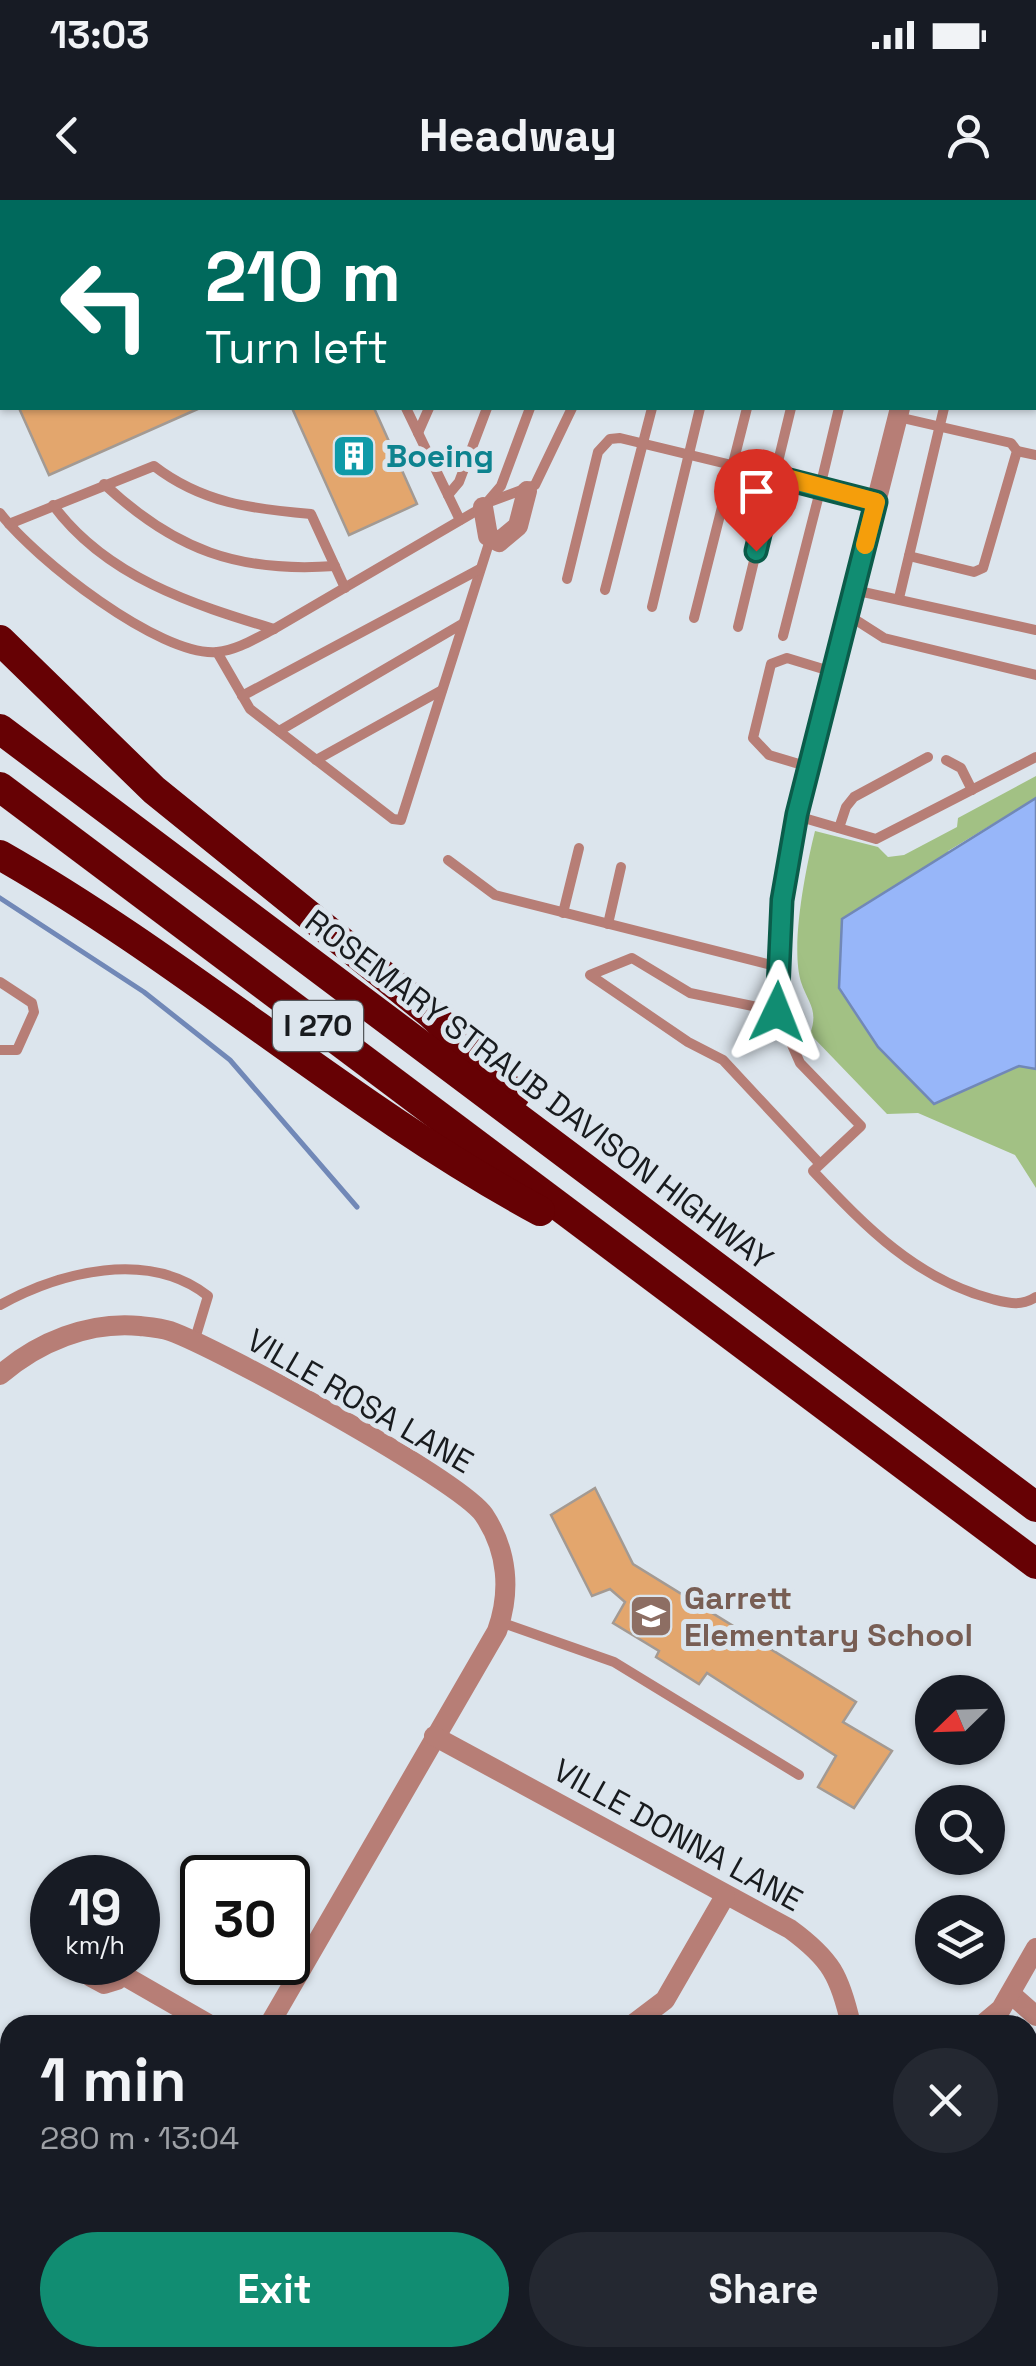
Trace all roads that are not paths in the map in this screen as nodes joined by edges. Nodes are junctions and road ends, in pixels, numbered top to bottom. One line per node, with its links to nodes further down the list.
1 (407, 410): 14 (lane)
2 (428, 410): 14 (lane)
3 (486, 410): 24 (lane)
4 (529, 410): 27 (lane)
5 (571, 410): 23 (lane)
6 (651, 410): 15 (lane)
7 (700, 410): 18 (lane)
8 (747, 410): 19 (lane)
9 (790, 410): 20 (lane)
10 (839, 410): 22 (lane)
11 (944, 410): 13 (lane)
12 (898, 412): 13 (lane); 25 (street)
13 (940, 426): 16 (lane); 32 (lane)
14 (418, 432): 24 (lane)
15 (642, 443): 18 (lane); 35 (lane); 37 (lane)
16 (1017, 452): 17 (lane); 32 (lane)
17 (1036, 454)
18 (690, 455): 19 (lane); 40 (lane)
19 (734, 466): 20 (lane); 42 (lane)
20 (774, 476): 22 (lane); 44 (lane)
21 (104, 484): 26 (lane); 33 (lane); 33 (lane)
22 (824, 488): 25 (lane); 47 (lane)
23 (526, 491): 27 (lane); 31 (street)
24 (448, 494): 29 (lane)
25 (876, 502): 38 (street)
26 (53, 506): 30 (lane); 45 (lane)
27 (482, 507): 29 (lane); 31 (street)
28 (0, 513): 30 (lane)
29 (460, 520): 36 (lane)
30 (9, 524): 49 (lane)
31 (490, 540): 34 (lane)
32 (909, 556): 39 (lane)
33 (335, 566): 36 (lane)
34 (480, 569): 43 (lane); 53 (lane)
35 (567, 579)
36 (345, 588): 45 (lane)
37 (605, 590)
38 (854, 590): 39 (lane); 41 (street)
39 (899, 598): 46 (lane)
40 (652, 607)
41 (848, 615): 50 (street); 51 (lane)
42 (694, 618)
43 (462, 624): 52 (lane); 55 (lane)
44 (738, 627)
45 (274, 629): 49 (lane)
46 (1036, 630)
47 (783, 636)
48 (0, 640): 76 (highway)
49 (216, 652): 53 (lane)
50 (833, 672): 60 (street); 60 (lane)
51 (1036, 675)
52 (442, 690): 58 (lane); 58 (lane)
53 (242, 696): 55 (lane)
54 (0, 729): 76 (highway, ROSEMARY STRAUB DAVISON HIGHWAY / I 270)
55 (279, 731): 58 (lane)
56 (928, 757): 64 (lane)
57 (1036, 757): 62 (lane)
58 (316, 760)
59 (946, 760): 62 (lane)
60 (809, 768): 63 (street)
61 (0, 787): 77 (highway, I 270)
62 (972, 790): 64 (lane)
63 (797, 816): 64 (lane); 71 (street)
64 (839, 828)
65 (579, 848): 69 (lane)
66 (0, 855): 77 (highway)
67 (448, 860): 69 (lane)
68 (621, 867): 70 (lane)
69 (564, 912): 70 (lane)
70 (608, 924): 71 (lane)
71 (778, 967): 73 (street)
72 (0, 982): 74 (lane)
73 (777, 1012): 75 (lane); 75 (lane)
74 (0, 1050)
75 (820, 1164): 78 (lane)
76 (607, 1184): 82 (highway, ROSEMARY STRAUB DAVISON HIGHWAY / I 270)
77 (638, 1264): 83 (highway, I 270)
78 (1036, 1297)
79 (0, 1306): 80 (lane)
80 (194, 1342): 81 (street, VILLE ROSA LANE); 84 (street, VILLE ROSA LANE)
81 (0, 1375)
82 (1036, 1506)
83 (1036, 1564)
84 (500, 1622): 85 (street, VILLE ROSA LANE); 86 (lane)
85 (434, 1736): 87 (street, VILLE DONNA LANE); 92 (street, VILLE ROSA LANE)
86 (799, 1775)
87 (725, 1896): 93 (street); 94 (street, VILLE DONNA LANE)
88 (1036, 1948): 90 (street)
89 (148, 1985): 91 (street)
90 (1011, 1994): 95 (street); 96 (street)
91 (194, 2015)
92 (274, 2015)
93 (645, 2015)
94 (848, 2015)
95 (991, 2015)
96 (1035, 2015)

